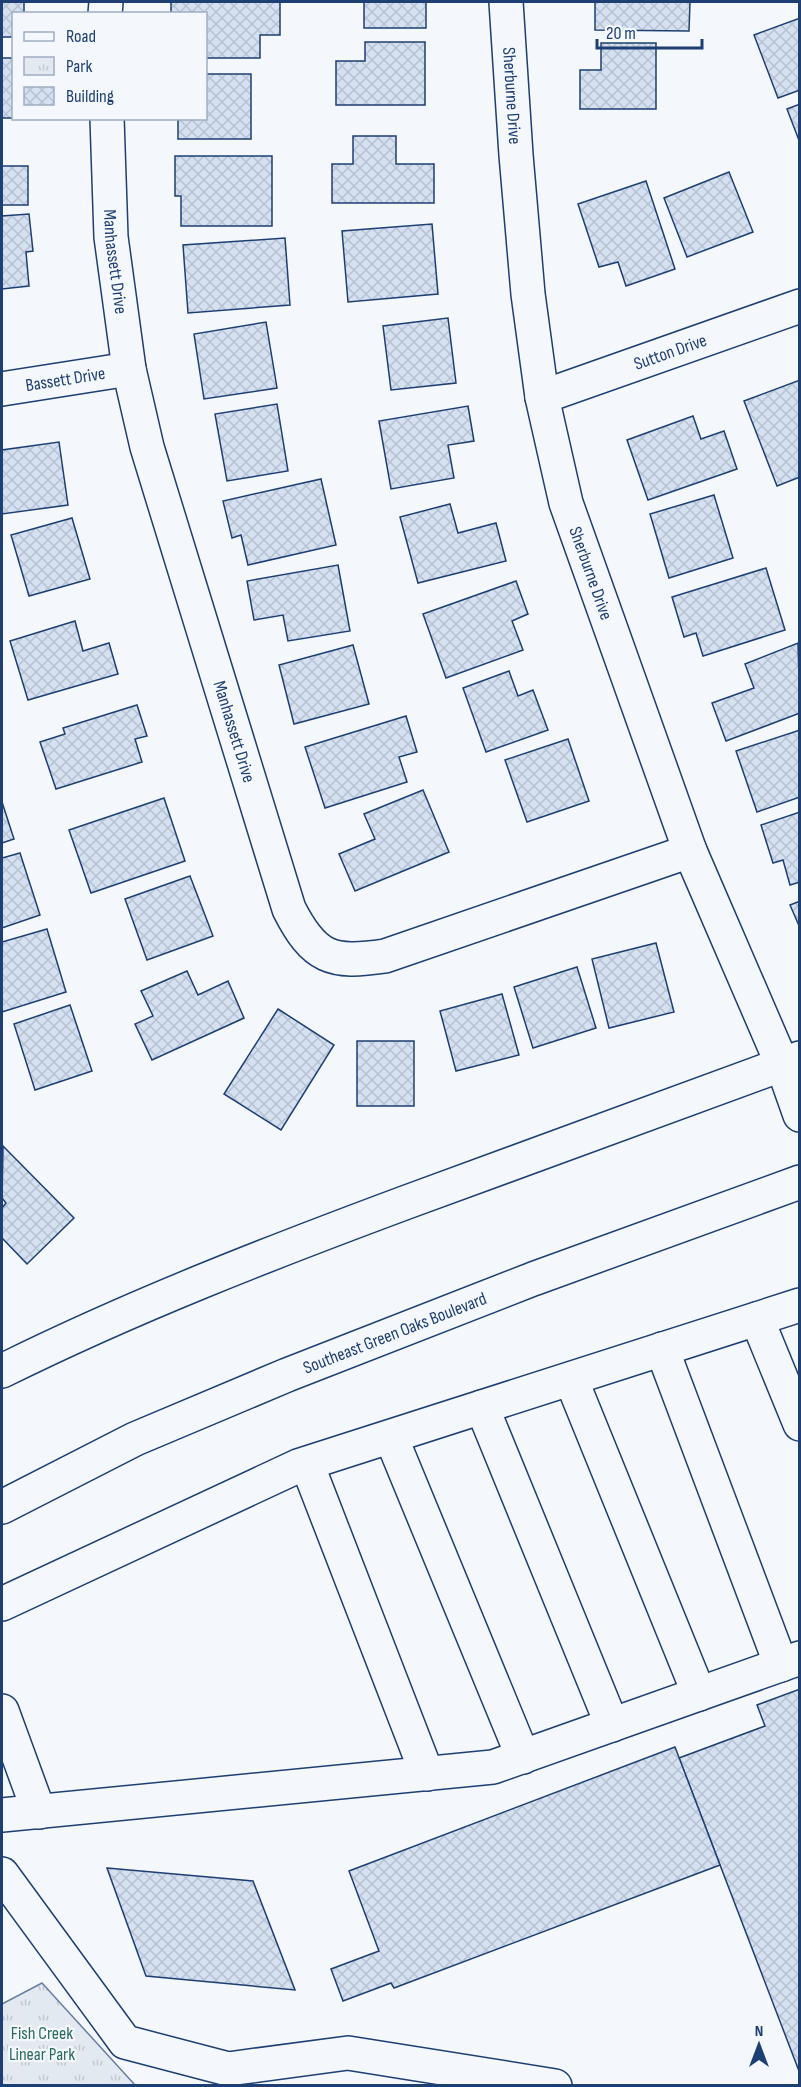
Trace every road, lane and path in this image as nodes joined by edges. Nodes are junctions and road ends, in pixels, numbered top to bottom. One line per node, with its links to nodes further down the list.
1 (506, 2): 6 (street, Sherburne Drive)
2 (107, 120): 4 (street, Manhassett Drive)
3 (800, 306): 6 (street, Sutton Drive)
4 (129, 369): 5 (street, Bassett Drive); 7 (street, Manhassett Drive)
5 (2, 389)
6 (542, 397): 7 (street, Sherburne Drive)
7 (690, 851): 8 (street, Sherburne Drive)
8 (791, 1061): 9 (street, Sherburne Drive); 14 (street)
9 (800, 1115)
10 (800, 1182): 20 (street, Southeast Green Oaks Boulevard)
11 (800, 1305): 12 (street)
12 (757, 1319): 13 (street); 17 (street)
13 (662, 1349): 15 (street); 22 (street)
14 (2, 1371)
15 (571, 1379): 16 (street); 23 (street)
16 (482, 1407): 18 (street); 25 (street)
17 (800, 1424)
18 (391, 1437): 19 (street); 26 (street)
19 (307, 1464): 21 (street); 27 (street)
20 (2, 1507)
21 (2, 1604)
22 (790, 1662): 23 (street)
23 (699, 1694): 25 (street)
24 (2, 1711): 28 (street)
25 (612, 1725): 26 (street)
26 (523, 1757): 27 (street)
27 (427, 1774): 28 (street)
28 (39, 1812): 29 (street)
29 (2, 1815)
30 (2, 1874): 31 (street)
31 (555, 2085)

